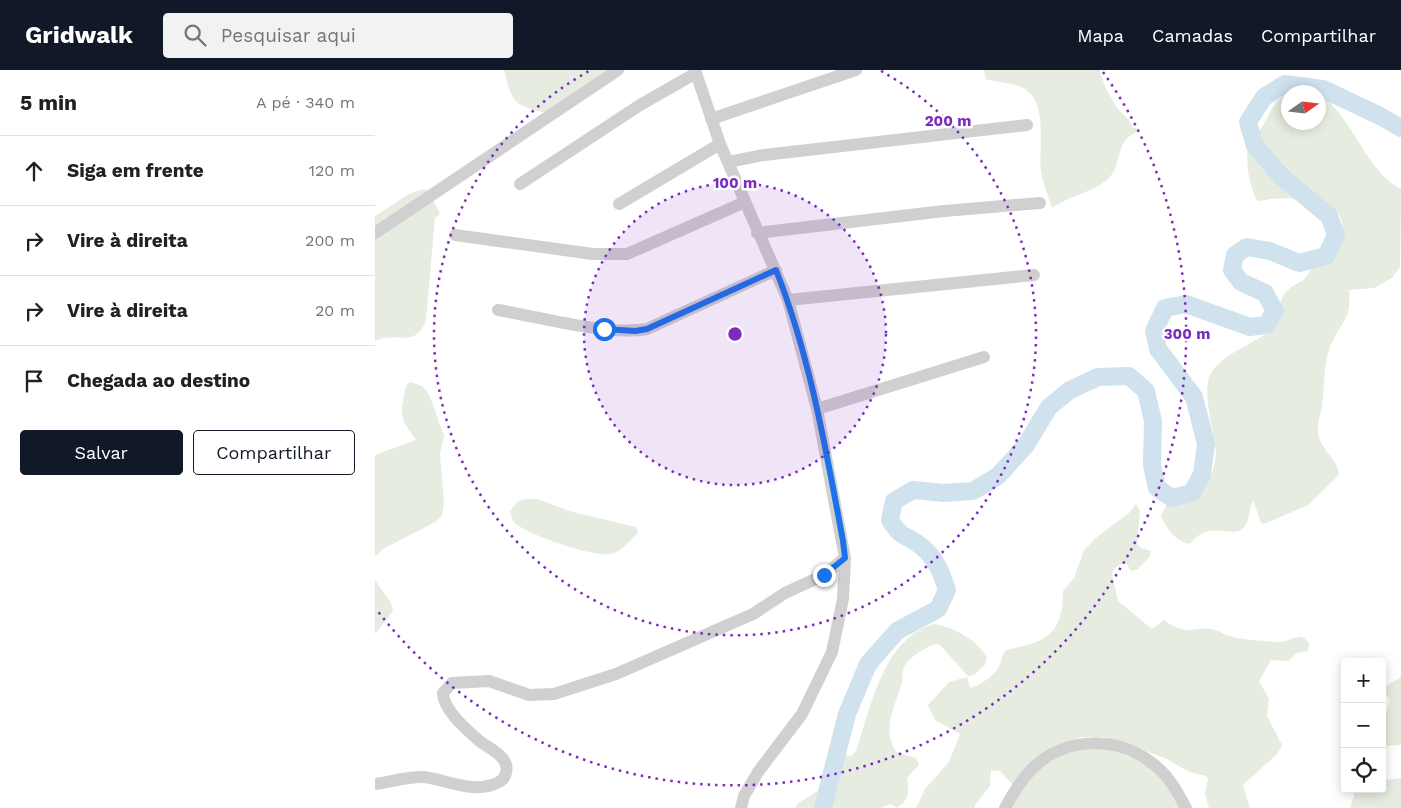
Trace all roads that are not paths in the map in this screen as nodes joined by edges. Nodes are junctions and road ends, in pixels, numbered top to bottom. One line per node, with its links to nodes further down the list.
1 (617, 70): 12 (street)
2 (856, 70): 4 (street)
3 (695, 71): 4 (street); 8 (street)
4 (711, 119): 6 (street)
5 (1027, 125): 7 (street)
6 (720, 144): 7 (street); 11 (street)
7 (728, 162): 9 (street)
8 (520, 184)
9 (745, 202): 13 (street); 14 (street)
10 (1040, 203): 13 (street)
11 (619, 204)
12 (375, 233)
13 (757, 233): 15 (street)
14 (455, 235)
15 (776, 270): 17 (street); 18 (street)
16 (1034, 275): 17 (street)
17 (788, 300): 20 (street)
18 (498, 310)
19 (984, 357): 20 (street)
20 (817, 409): 21 (street)
21 (845, 558): 22 (street); 23 (street)
22 (375, 784)
23 (741, 808)
24 (1005, 808): 25 (street)
25 (1186, 808)

